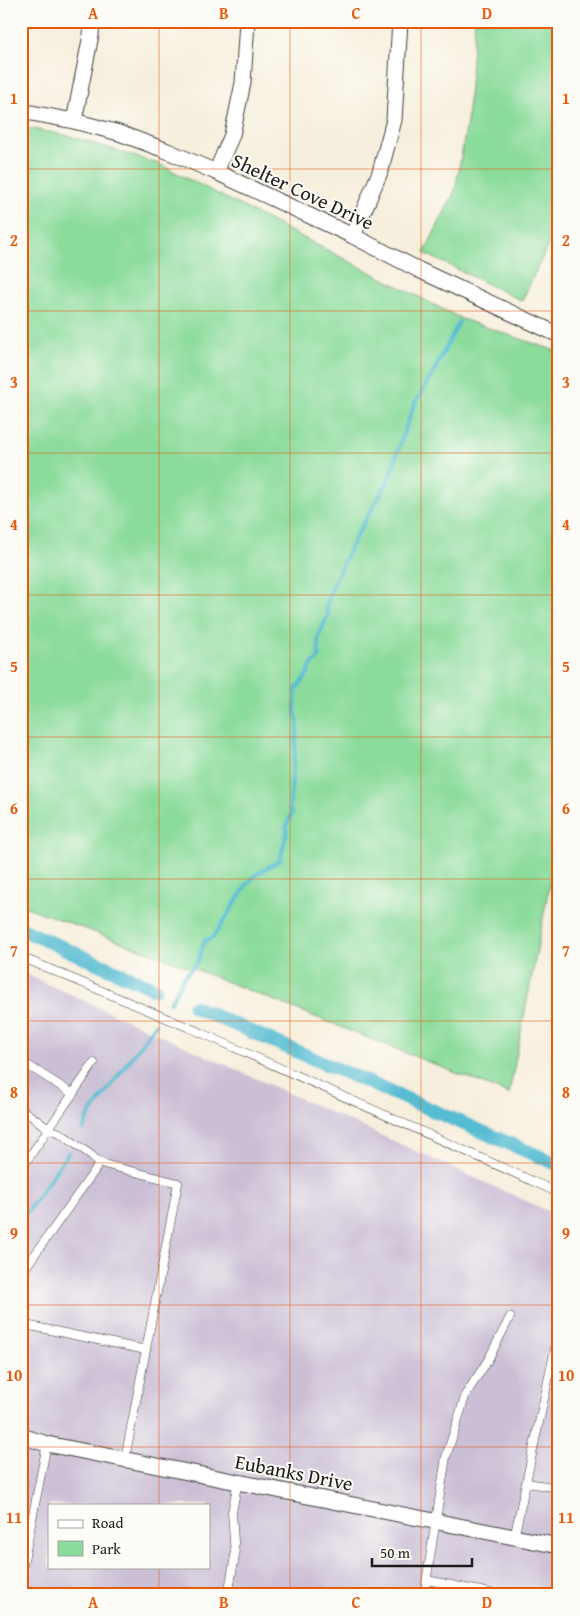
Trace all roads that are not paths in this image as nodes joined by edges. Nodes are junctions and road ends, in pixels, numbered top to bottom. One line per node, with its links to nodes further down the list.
1 (92, 21): 5 (street)
2 (248, 21): 6 (street)
3 (400, 21): 7 (street)
4 (21, 111): 5 (street, Shelter Cove Drive)
5 (74, 121): 6 (street, Shelter Cove Drive)
6 (216, 172): 7 (street, Shelter Cove Drive)
7 (353, 236): 8 (street, Shelter Cove Drive)
8 (559, 335)
9 (21, 957): 17 (lane)
10 (21, 1061): 12 (lane)
11 (94, 1063): 12 (lane)
12 (73, 1094): 14 (lane)
13 (21, 1110): 14 (lane)
14 (49, 1129): 15 (lane); 16 (lane)
15 (100, 1163): 18 (lane); 22 (lane)
16 (21, 1169)
17 (559, 1193)
18 (21, 1274)
19 (510, 1317): 29 (lane)
20 (21, 1324): 22 (lane)
21 (559, 1330): 27 (lane)
22 (146, 1350): 25 (lane)
23 (21, 1436): 24 (street, Eubanks Drive)
24 (47, 1444): 25 (street, Eubanks Drive); 32 (lane)
25 (125, 1459): 26 (street, Eubanks Drive)
26 (238, 1482): 29 (street, Eubanks Drive); 35 (lane)
27 (527, 1483): 28 (lane); 30 (lane)
28 (559, 1488)
29 (436, 1521): 30 (street, Eubanks Drive); 33 (lane)
30 (514, 1538): 31 (street, Eubanks Drive)
31 (559, 1546)
32 (21, 1575)
33 (427, 1580): 34 (lane); 36 (lane)
34 (483, 1593): 37 (lane)
35 (228, 1595)
36 (424, 1595)
37 (500, 1595)

